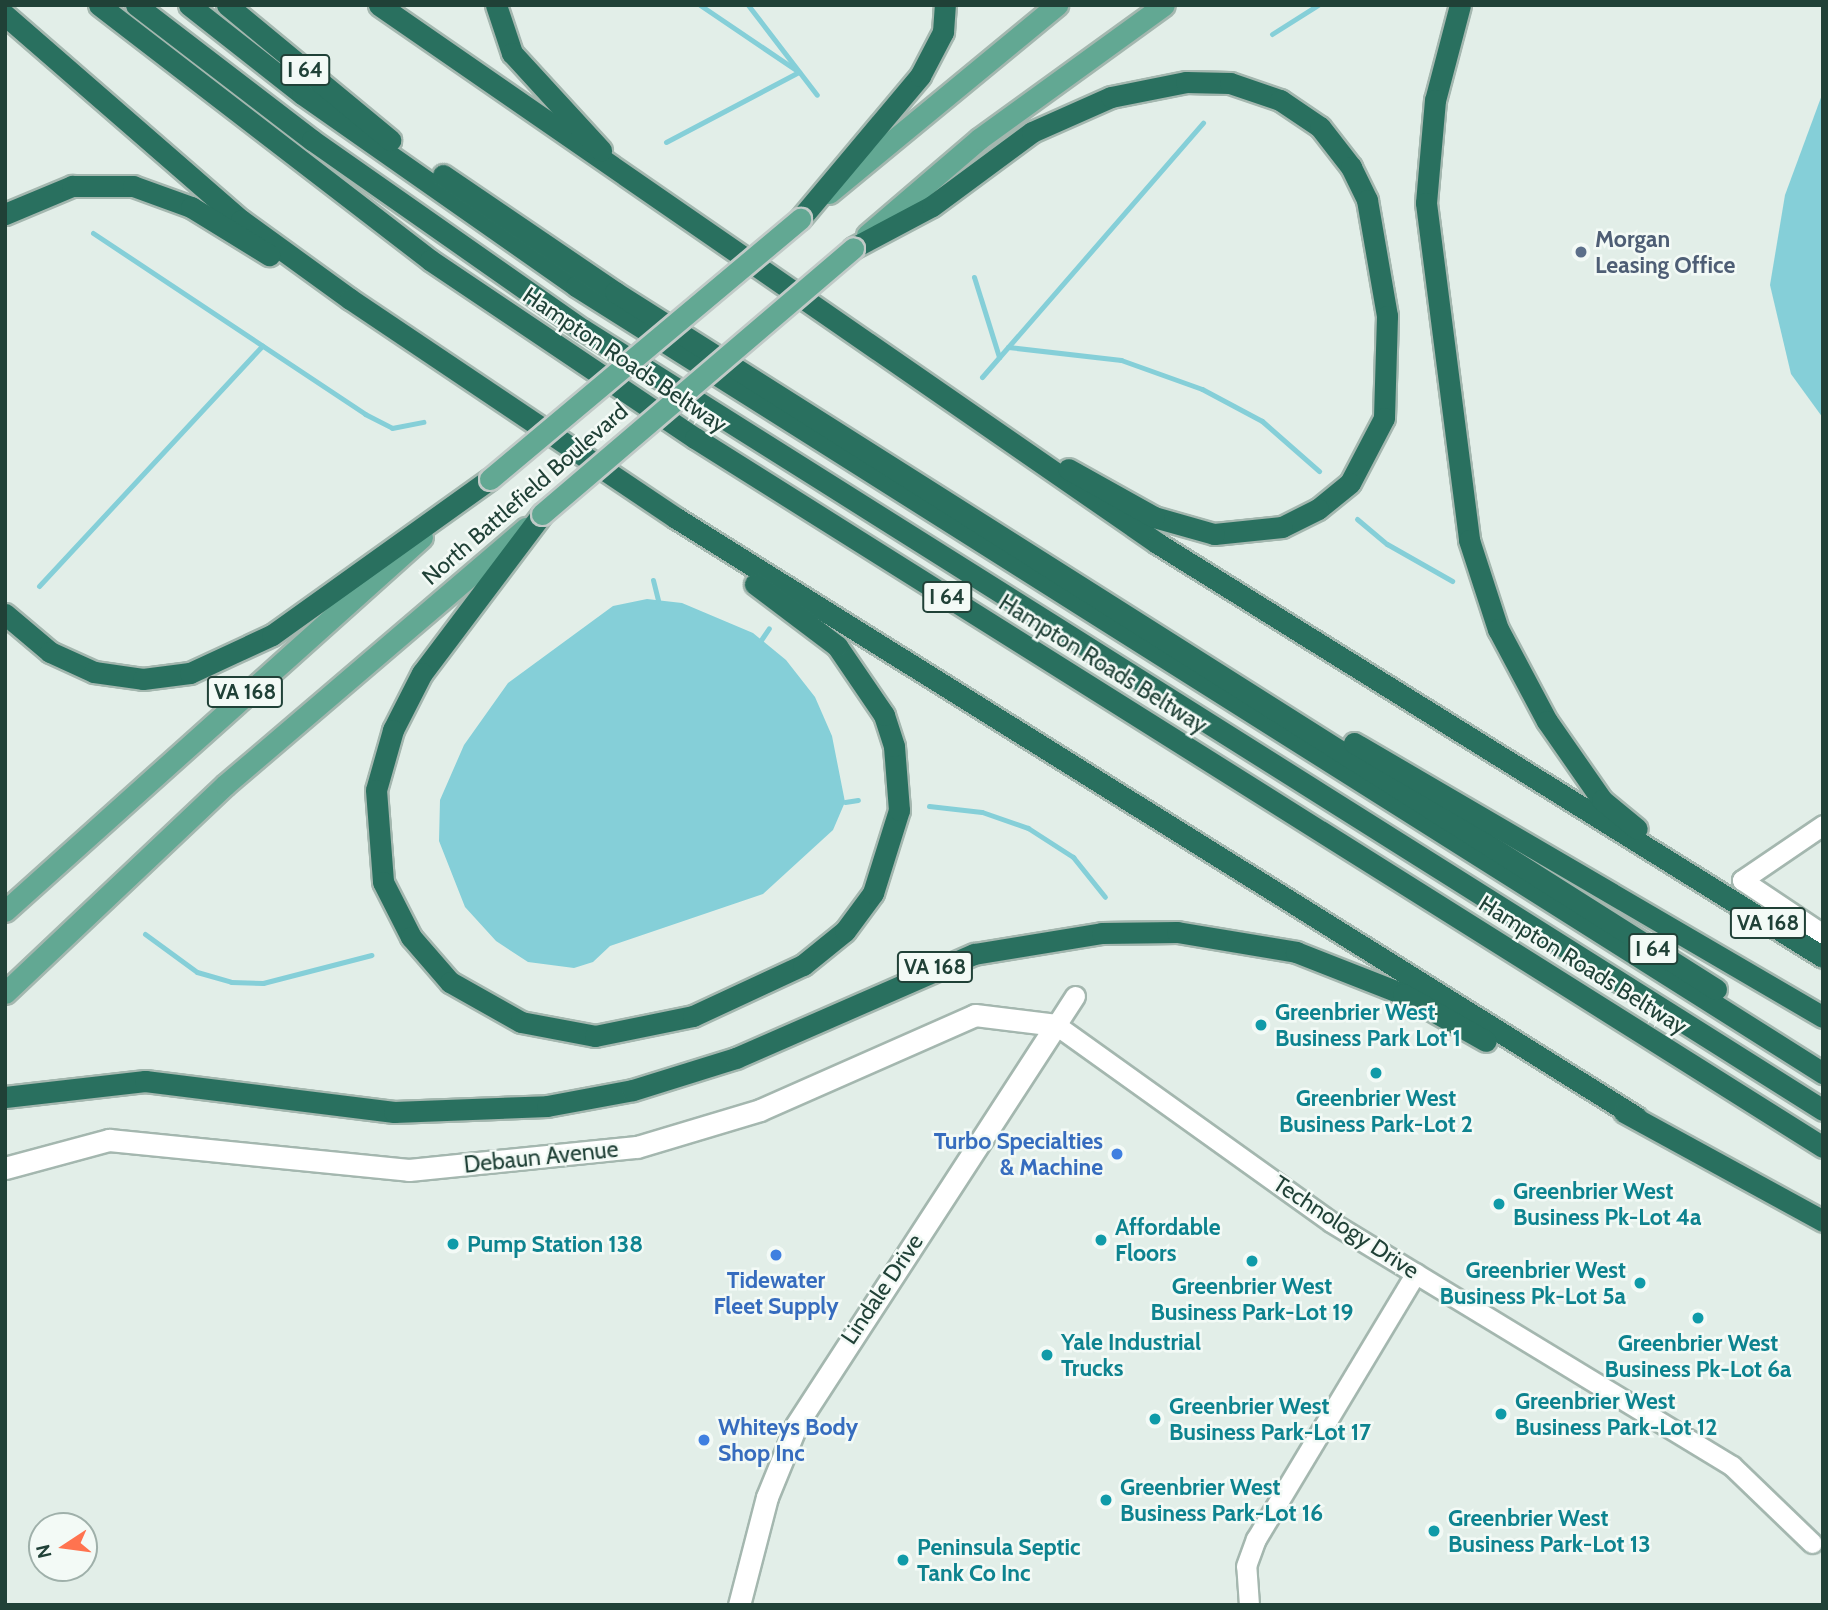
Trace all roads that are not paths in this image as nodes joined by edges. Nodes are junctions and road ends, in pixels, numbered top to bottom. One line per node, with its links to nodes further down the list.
1 (99, 5): 37 (highway, Hampton Roads Beltway / I 64)
2 (136, 5): 35 (highway)
3 (189, 5): 33 (highway)
4 (227, 5): 21 (highway, I 64)
5 (379, 5): 12 (highway)
6 (496, 5): 12 (highway)
7 (945, 5): 14 (highway)
8 (1057, 5): 14 (main road, North Battlefield Boulevard)
9 (1164, 5): 15 (main road, North Battlefield Boulevard)
10 (1460, 5): 24 (highway)
11 (5, 15): 16 (highway)
12 (637, 187): 17 (highway)
13 (5, 214): 16 (highway)
14 (800, 219): 18 (main road, North Battlefield Boulevard / VA 168, bridge)
15 (853, 247): 17 (highway); 19 (main road, North Battlefield Boulevard, bridge)
16 (350, 299): 20 (highway)
17 (996, 432): 24 (highway, VA 168)
18 (490, 479): 22 (highway); 25 (main road, North Battlefield Boulevard / VA 168)
19 (542, 514): 20 (highway); 28 (main road, North Battlefield Boulevard)
20 (676, 518): 36 (highway)
21 (1092, 591): 30 (highway); 32 (highway, I 64)
22 (5, 614)
23 (1823, 825): 26 (street)
24 (1713, 888): 27 (highway, VA 168)
25 (5, 911)
26 (1823, 934)
27 (1823, 957)
28 (5, 993)
29 (1075, 996): 31 (street, Lindale Drive)
30 (1823, 1017)
31 (1056, 1025): 38 (street, Debaun Avenue); 40 (street, Technology Drive); 42 (street, Lindale Drive)
32 (1823, 1056)
33 (1823, 1073)
34 (5, 1097): 36 (highway, VA 168)
35 (1823, 1110)
36 (1636, 1117): 39 (highway, VA 168)
37 (1823, 1147)
38 (5, 1168)
39 (1823, 1221)
40 (1416, 1273): 41 (street, Technology Drive); 43 (street)
41 (1812, 1543)
42 (739, 1605)
43 (1248, 1605)

